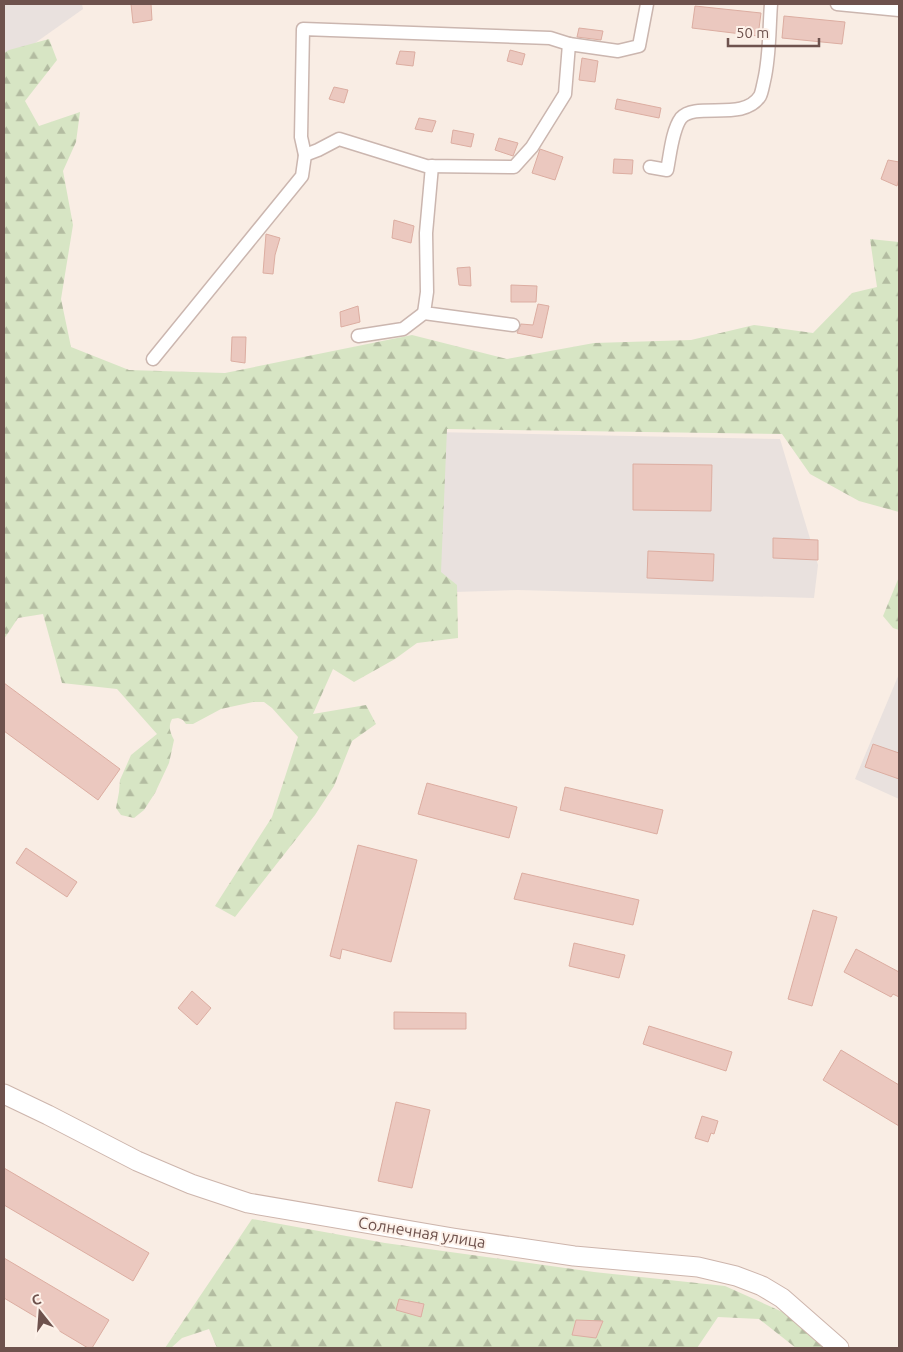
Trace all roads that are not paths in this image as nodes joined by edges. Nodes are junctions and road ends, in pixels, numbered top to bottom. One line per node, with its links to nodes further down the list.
1 (647, 4): 5 (street)
2 (771, 4): 8 (street)
3 (837, 4): 4 (street)
4 (899, 10)
5 (569, 44): 6 (street); 7 (street)
6 (305, 155): 7 (street); 12 (street)
7 (432, 166): 9 (street)
8 (650, 167)
9 (424, 313): 10 (street); 11 (street)
10 (513, 325)
11 (358, 336)
12 (153, 359)
13 (4, 1094): 14 (street, Солнечная улица)
14 (839, 1348)

